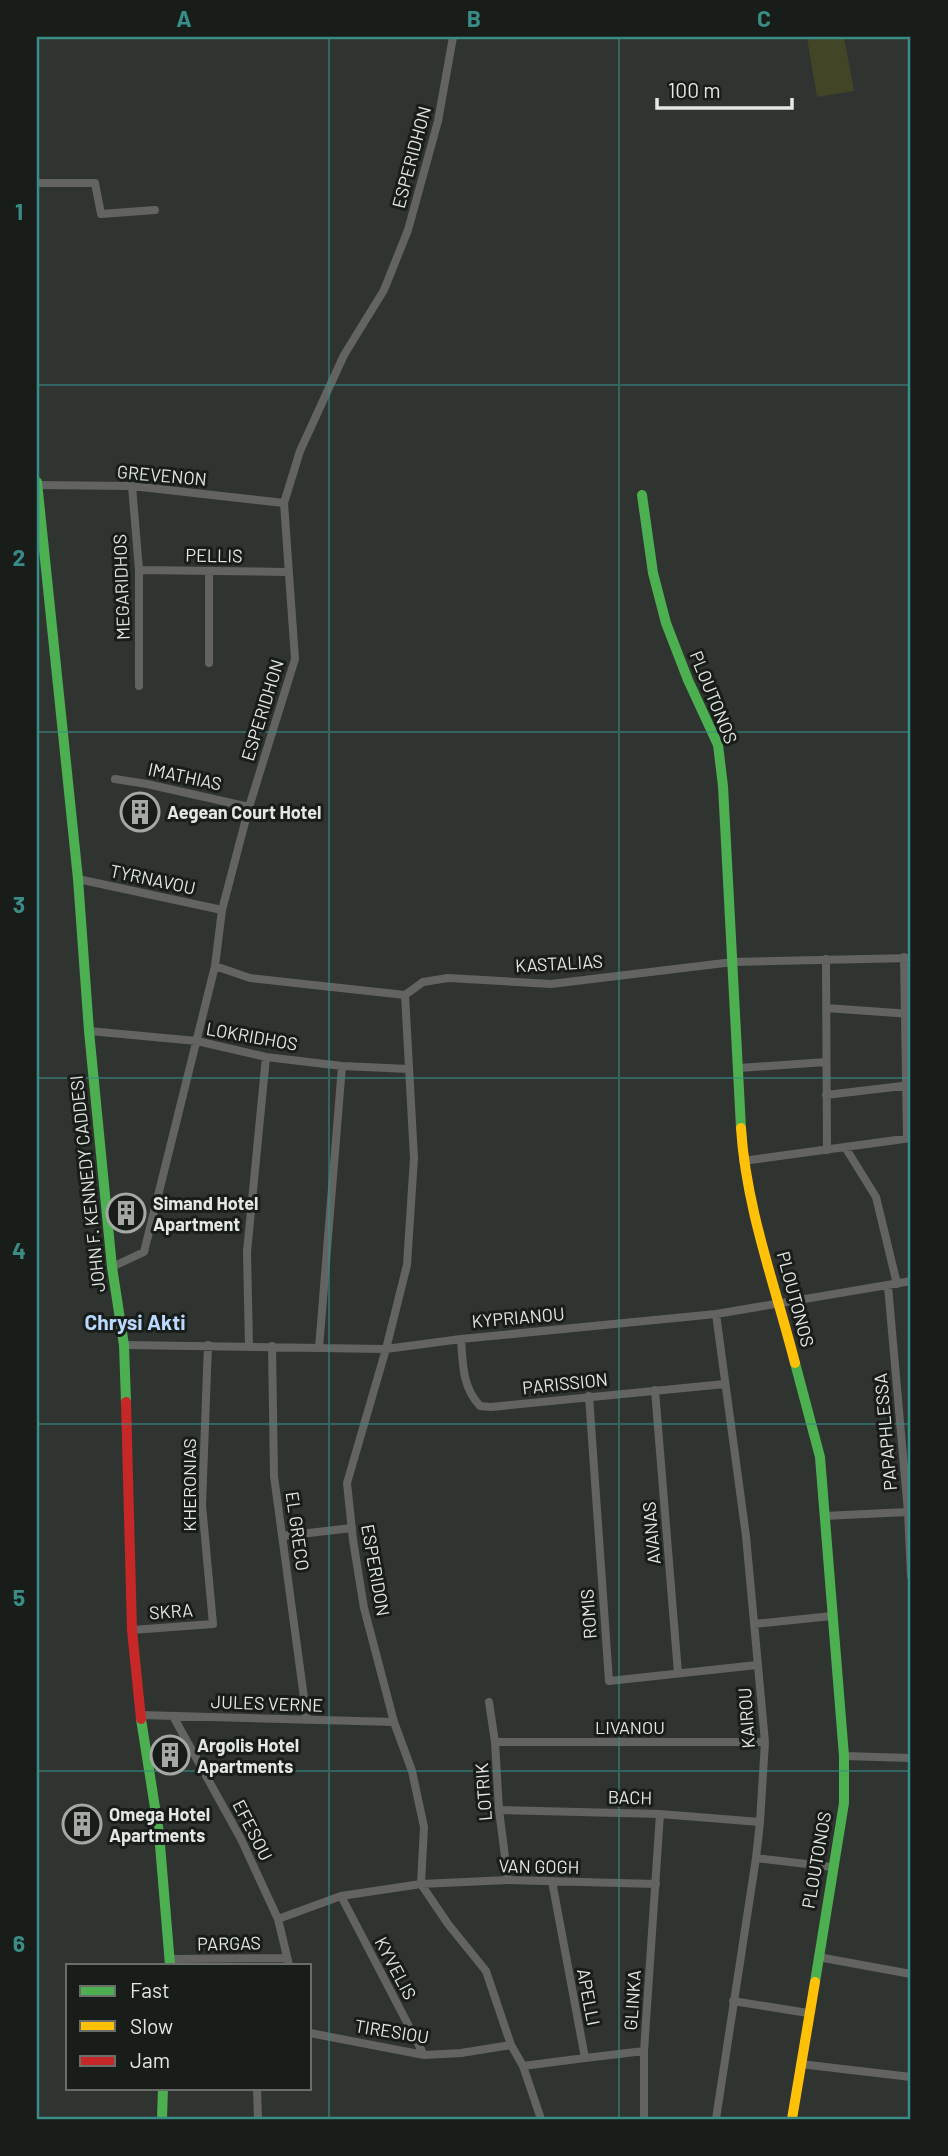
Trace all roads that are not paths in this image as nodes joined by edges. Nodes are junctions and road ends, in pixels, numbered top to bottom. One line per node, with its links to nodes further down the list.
1 (453, 37): 7 (street, ESPERIDHON)
2 (37, 183): 3 (street)
3 (155, 210)
4 (37, 484): 5 (street, GREVENON); 15 (street, JOHN F. KENNEDY CADDESI)
5 (132, 486): 7 (street, GREVENON); 8 (street, MEGARIDHOS)
6 (642, 495): 19 (street, PLOUTONOS)
7 (284, 503): 10 (street, ESPERIDHON)
8 (139, 570): 9 (street, PELLIS); 12 (street, MEGARIDHOS)
9 (209, 571): 10 (street, PELLIS); 11 (street)
10 (288, 572): 14 (street, ESPERIDHON)
11 (209, 663)
12 (139, 686)
13 (115, 779): 14 (street, IMATHIAS)
14 (249, 807): 16 (street, ESPERIDHON)
15 (78, 879): 16 (street, TYRNAVOU); 24 (street, JOHN F. KENNEDY CADDESI)
16 (222, 910): 20 (street, ESPERIDHON)
17 (907, 957): 18 (street, KASTALIAS); 23 (street)
18 (826, 959): 19 (street, KASTALIAS); 22 (street)
19 (733, 962): 21 (street, KASTALIAS); 29 (street, PLOUTONOS)
20 (215, 966): 21 (street); 25 (street, ESPERIDHON)
21 (405, 995): 30 (street, ESPERIDON)
22 (826, 1008): 23 (street); 27 (street)
23 (908, 1014): 31 (street)
24 (89, 1031): 25 (street, LOKRIDHOS); 37 (street, JOHN F. KENNEDY CADDESI)
25 (197, 1041): 26 (street, LOKRIDHOS); 37 (street, ESPERIDHON)
26 (266, 1057): 28 (street, LOKRIDHOS); 45 (street)
27 (826, 1062): 29 (street); 32 (street)
28 (342, 1066): 30 (street, LOKRIDHOS); 47 (street)
29 (738, 1068): 36 (street, PLOUTONOS)
30 (409, 1069): 48 (street, ESPERIDON)
31 (908, 1085): 32 (street); 33 (street)
32 (826, 1095): 35 (street)
33 (909, 1137): 34 (street)
34 (845, 1147): 35 (street); 39 (street, PAPAPHLESSA)
35 (827, 1150): 36 (street)
36 (743, 1161): 40 (street, PLOUTONOS)
37 (112, 1267): 43 (street, JOHN F. KENNEDY CADDESI)
38 (911, 1281): 39 (street, KYPRIANOU)
39 (893, 1285): 40 (street, KYPRIANOU); 52 (street, PAPAPHLESSA)
40 (780, 1305): 41 (street, KYPRIANOU); 53 (street, PLOUTONOS)
41 (716, 1314): 42 (street, KYPRIANOU); 49 (street, KAIROU)
42 (461, 1339): 48 (street, KYPRIANOU); 51 (street, PARISSION)
43 (124, 1345): 44 (street, KYPRIANOU); 61 (street, JOHN F. KENNEDY CADDESI)
44 (208, 1345): 45 (street, KYPRIANOU); 59 (street, KHERONIAS)
45 (249, 1346): 46 (street, KYPRIANOU)
46 (272, 1346): 47 (street, KYPRIANOU); 56 (street, EL GRECO)
47 (319, 1348): 48 (street, KYPRIANOU)
48 (386, 1349): 55 (street, ESPERIDON)
49 (725, 1384): 50 (street, PARISSION); 60 (street, KAIROU)
50 (655, 1390): 51 (street, PARISSION); 63 (street, AVANAS)
51 (589, 1396): 63 (street, ROMIS)
52 (908, 1512): 53 (street); 54 (street, PAPAPHLESSA)
53 (824, 1516): 58 (street, PLOUTONOS)
54 (910, 1525): 57 (street, PAPAPHLESSA)
55 (352, 1528): 56 (street); 68 (street, ESPERIDON)
56 (283, 1536): 67 (street, EL GRECO)
57 (911, 1576)
58 (832, 1616): 60 (street); 71 (street, PLOUTONOS)
59 (213, 1624): 61 (street, SKRA)
60 (754, 1624): 62 (street, KAIROU)
61 (132, 1630): 65 (street, JOHN F. KENNEDY CADDESI)
62 (757, 1665): 63 (street, ROMIS); 70 (street, KAIROU)
63 (678, 1674)
64 (489, 1702): 69 (street, LOTRIK)
65 (140, 1715): 66 (street, JULES VERNE); 85 (street, JOHN F. KENNEDY CADDESI)
66 (173, 1716): 67 (street, JULES VERNE); 83 (street, EFESOU)
67 (307, 1720): 68 (street, JULES VERNE)
68 (394, 1722): 80 (street, ESPERIDON)
69 (495, 1742): 70 (street, LIVANOU); 73 (street, LOTRIK)
70 (765, 1742): 75 (street, KAIROU)
71 (844, 1756): 72 (street); 77 (street, PLOUTONOS)
72 (911, 1758)
73 (499, 1810): 74 (street, BACH); 78 (street, LOTRIK)
74 (660, 1814): 75 (street, BACH); 81 (street, GLINKA)
75 (760, 1822): 76 (street, KAIROU)
76 (755, 1858): 77 (street); 88 (street, KAIROU)
77 (832, 1867): 84 (street, PLOUTONOS)
78 (508, 1880): 79 (street, VAN GOGH); 80 (street, VAN GOGH)
79 (552, 1881): 81 (street, VAN GOGH); 94 (street, APELLI)
80 (421, 1884): 82 (street, VAN GOGH); 91 (street)
81 (656, 1884): 92 (street, GLINKA)
82 (341, 1896): 83 (street, VAN GOGH); 93 (street, KYVELIS)
83 (278, 1919): 86 (street, EFESOU)
84 (818, 1957): 87 (street); 89 (street, PLOUTONOS)
85 (171, 1962): 86 (street, PARGAS)
86 (288, 1962)
87 (911, 1974)
88 (733, 2001): 89 (street); 104 (street, KAIROU)
89 (808, 2013): 95 (street, PLOUTONOS)
90 (312, 2033): 93 (street, TIRESIOU)
91 (511, 2045): 93 (street, TIRESIOU); 96 (street)
92 (644, 2051): 94 (street); 103 (street, GLINKA)
93 (424, 2054)
94 (585, 2058): 96 (street)
95 (800, 2064): 97 (street); 105 (street, PLOUTONOS)
96 (523, 2066): 102 (street)
97 (911, 2077)
98 (163, 2090): 100 (street)
99 (257, 2090): 101 (street)
100 (162, 2119)
101 (258, 2119)
102 (541, 2119)
103 (644, 2119)
104 (716, 2119)
105 (792, 2119)

